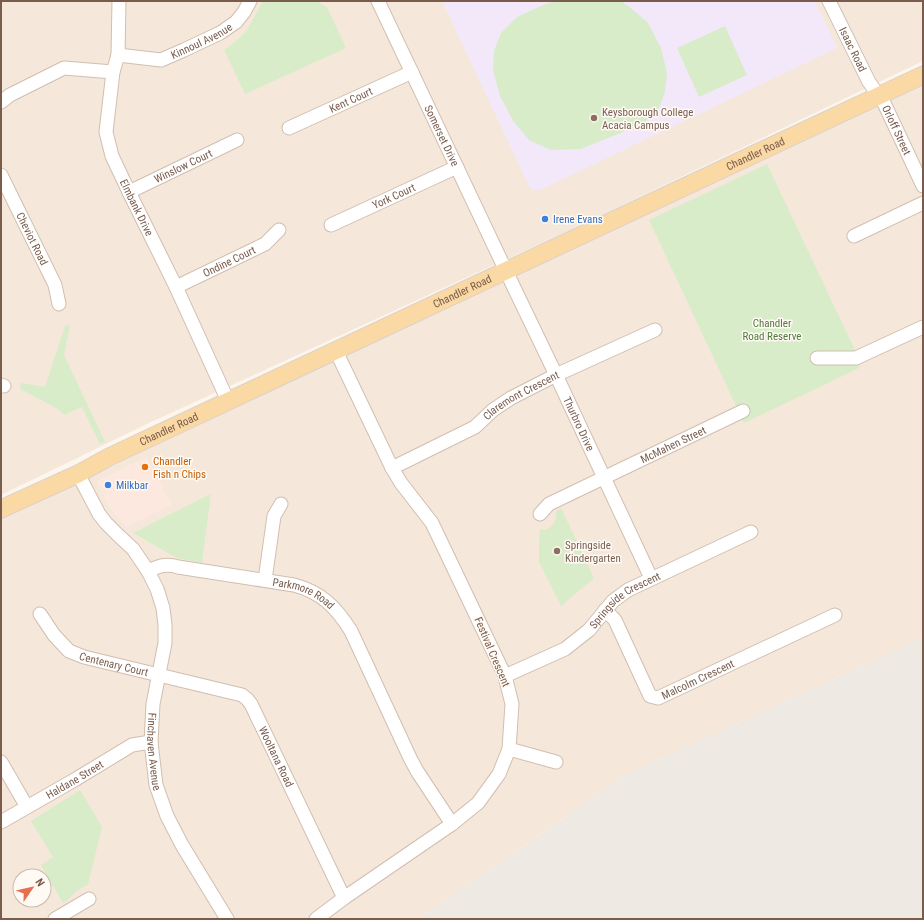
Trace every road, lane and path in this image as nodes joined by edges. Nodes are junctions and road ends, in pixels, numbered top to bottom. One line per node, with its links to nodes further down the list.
1 (119, 1): 5 (street, Elmbank Drive)
2 (250, 1): 5 (street, Kinnoul Avenue)
3 (378, 1): 7 (street, Somerset Drive)
4 (830, 1): 9 (street, Isaac Road)
5 (118, 56): 6 (street, Elmbank Drive)
6 (113, 72): 10 (street); 16 (street, Elmbank Drive)
7 (412, 72): 11 (street, Kent Court); 13 (street, Somerset Drive)
8 (923, 74): 9 (main road, Chandler Road)
9 (878, 96): 15 (street, Orloff Street); 21 (main road, Chandler Road)
10 (1, 102)
11 (289, 128)
12 (237, 140): 16 (street, Winslow Court)
13 (457, 167): 18 (street, York Court); 21 (street, Somerset Drive)
14 (1, 175): 23 (street, Cheviot Road)
15 (923, 186)
16 (129, 192): 22 (street, Elmbank Drive)
17 (923, 203): 20 (street)
18 (331, 225)
19 (279, 230): 22 (street, Ondine Court)
20 (854, 236)
21 (506, 271): 26 (main road, Chandler Road); 28 (street, Thurbro Drive)
22 (176, 287): 29 (street, Elmbank Drive)
23 (59, 304)
24 (923, 327): 27 (street)
25 (655, 330): 28 (street, Claremont Crescent)
26 (336, 351): 29 (main road, Chandler Road); 31 (street, Festival Crescent)
27 (817, 358)
28 (556, 375): 31 (street, Claremont Crescent); 33 (street, Thurbro Drive)
29 (228, 401): 32 (main road, Chandler Road)
30 (743, 411): 33 (street, McMahen Street)
31 (392, 468): 45 (street, Festival Crescent)
32 (78, 474): 35 (main road, Chandler Road); 38 (street)
33 (604, 477): 36 (street, McMahen Street); 39 (street, Thurbro Drive)
34 (281, 504): 40 (street)
35 (1, 509)
36 (540, 514)
37 (750, 532): 39 (street, Springside Crescent)
38 (148, 571): 40 (street, Parkmore Road); 44 (street, Finchaven Avenue)
39 (651, 578): 41 (street, Springside Crescent)
40 (265, 580): 52 (street, Parkmore Road)
41 (605, 610): 43 (street, Malcolm Crescent); 45 (street, Springside Crescent)
42 (40, 614): 44 (street, Centenary Court)
43 (835, 615)
44 (158, 675): 46 (street, Finchaven Avenue); 53 (street, Wooltana Road)
45 (505, 676): 47 (street, Festival Crescent)
46 (151, 742): 50 (street, Haldane Street); 56 (street, Finchaven Avenue)
47 (509, 749): 49 (street); 52 (street, Festival Crescent)
48 (1, 762): 50 (street)
49 (556, 762)
50 (27, 807): 51 (street, Haldane Street)
51 (1, 822)
52 (452, 824): 53 (street, Festival Crescent)
53 (344, 898): 57 (street, Festival Crescent)
54 (89, 899): 55 (street)
55 (56, 919)
56 (227, 919)
57 (316, 919)

